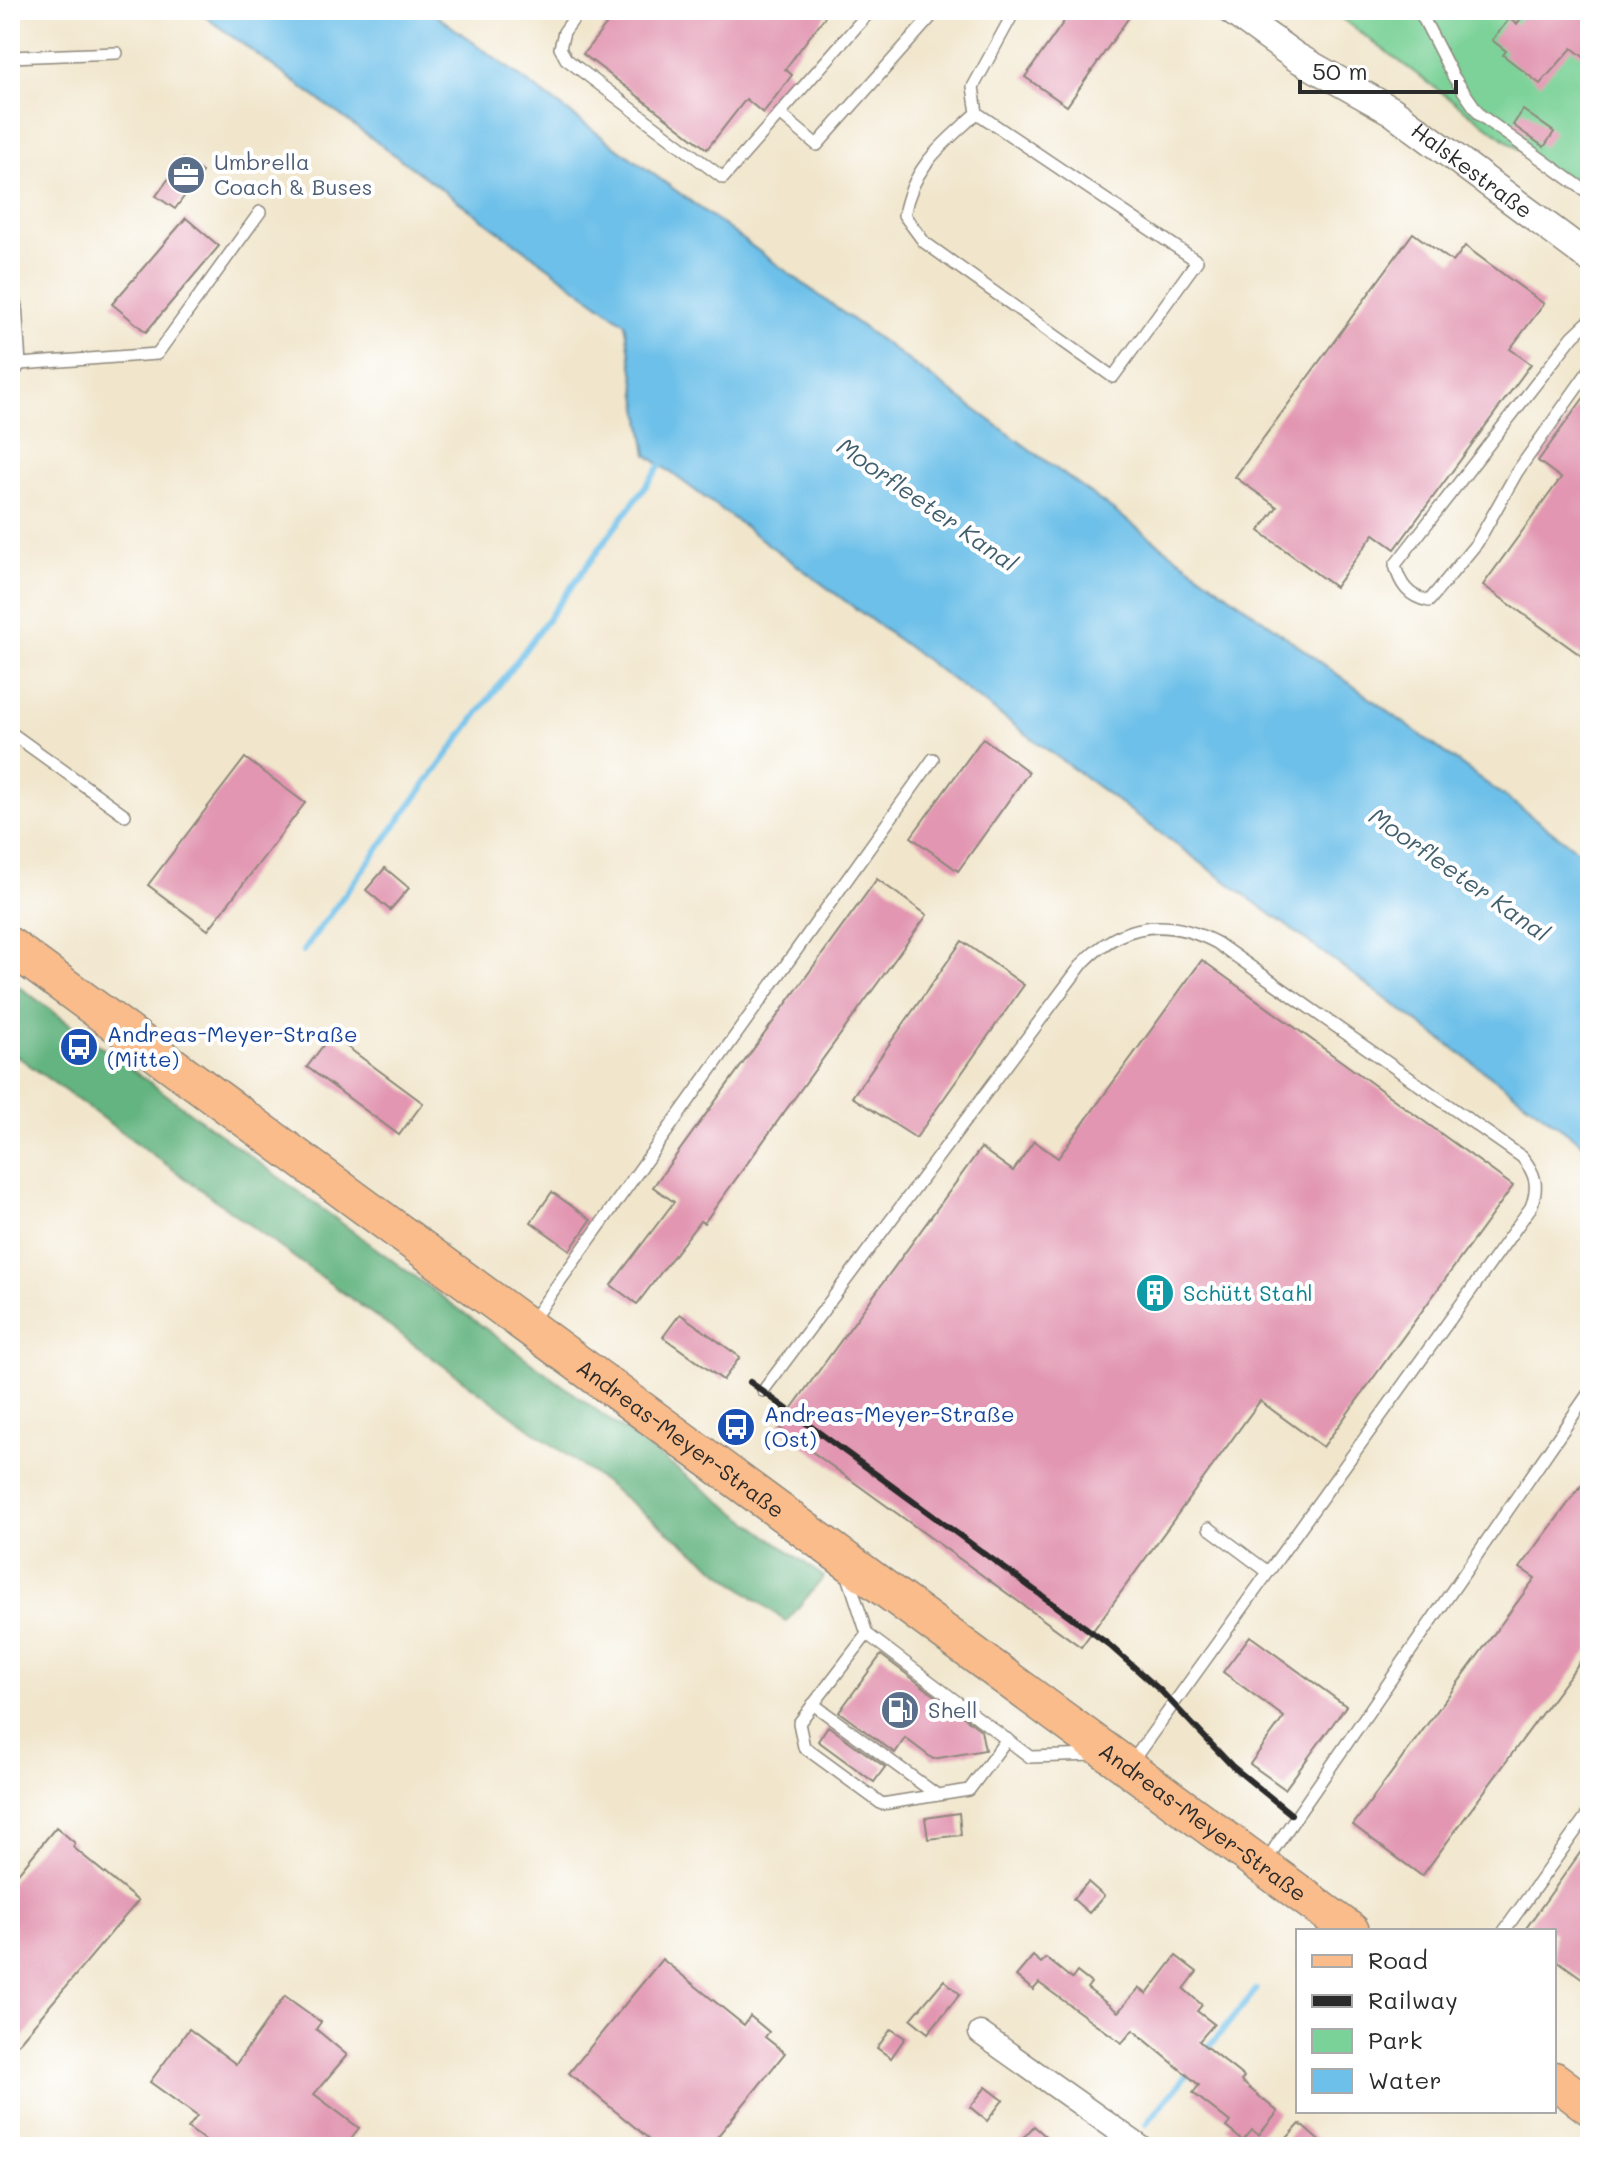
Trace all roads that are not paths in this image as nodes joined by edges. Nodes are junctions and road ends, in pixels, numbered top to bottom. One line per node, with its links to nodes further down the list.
1 (580, 10): 10 (lane)
2 (871, 10): 10 (lane)
3 (937, 10): 10 (lane)
4 (1015, 10): 9 (lane)
5 (1231, 10): 13 (street, Halskestraße)
6 (1419, 10): 11 (lane)
7 (117, 53): 8 (lane)
8 (10, 57)
9 (977, 113): 9 (lane)
10 (780, 114)
11 (1590, 194)
12 (260, 212): 16 (lane)
13 (1590, 258)
14 (16, 304): 16 (lane)
15 (1590, 320): 17 (lane)
16 (20, 364): 18 (lane)
17 (1590, 369)
18 (10, 379)
19 (10, 732): 21 (lane)
20 (933, 759): 23 (lane)
21 (125, 815)
22 (10, 946): 23 (main road, Andreas-Meyer-Straße)
23 (527, 1326): 27 (main road, Andreas-Meyer-Straße)
24 (763, 1391): 28 (lane)
25 (1590, 1391): 35 (lane)
26 (1209, 1528): 28 (lane)
27 (843, 1560): 29 (lane); 32 (main road, Andreas-Meyer-Straße)
28 (1268, 1572): 32 (lane)
29 (867, 1634): 30 (lane); 31 (lane)
30 (813, 1704): 33 (lane); 33 (lane)
31 (1007, 1739): 32 (lane); 33 (lane)
32 (1120, 1761): 35 (main road, Andreas-Meyer-Straße)
33 (937, 1795)
34 (1590, 1811): 37 (lane)
35 (1263, 1866): 36 (main road, Andreas-Meyer-Straße)
36 (1348, 1929)
37 (1505, 1929)
38 (980, 2033): 41 (street)
39 (1556, 2082): 40 (main road)
40 (1590, 2107)
41 (1141, 2147)

